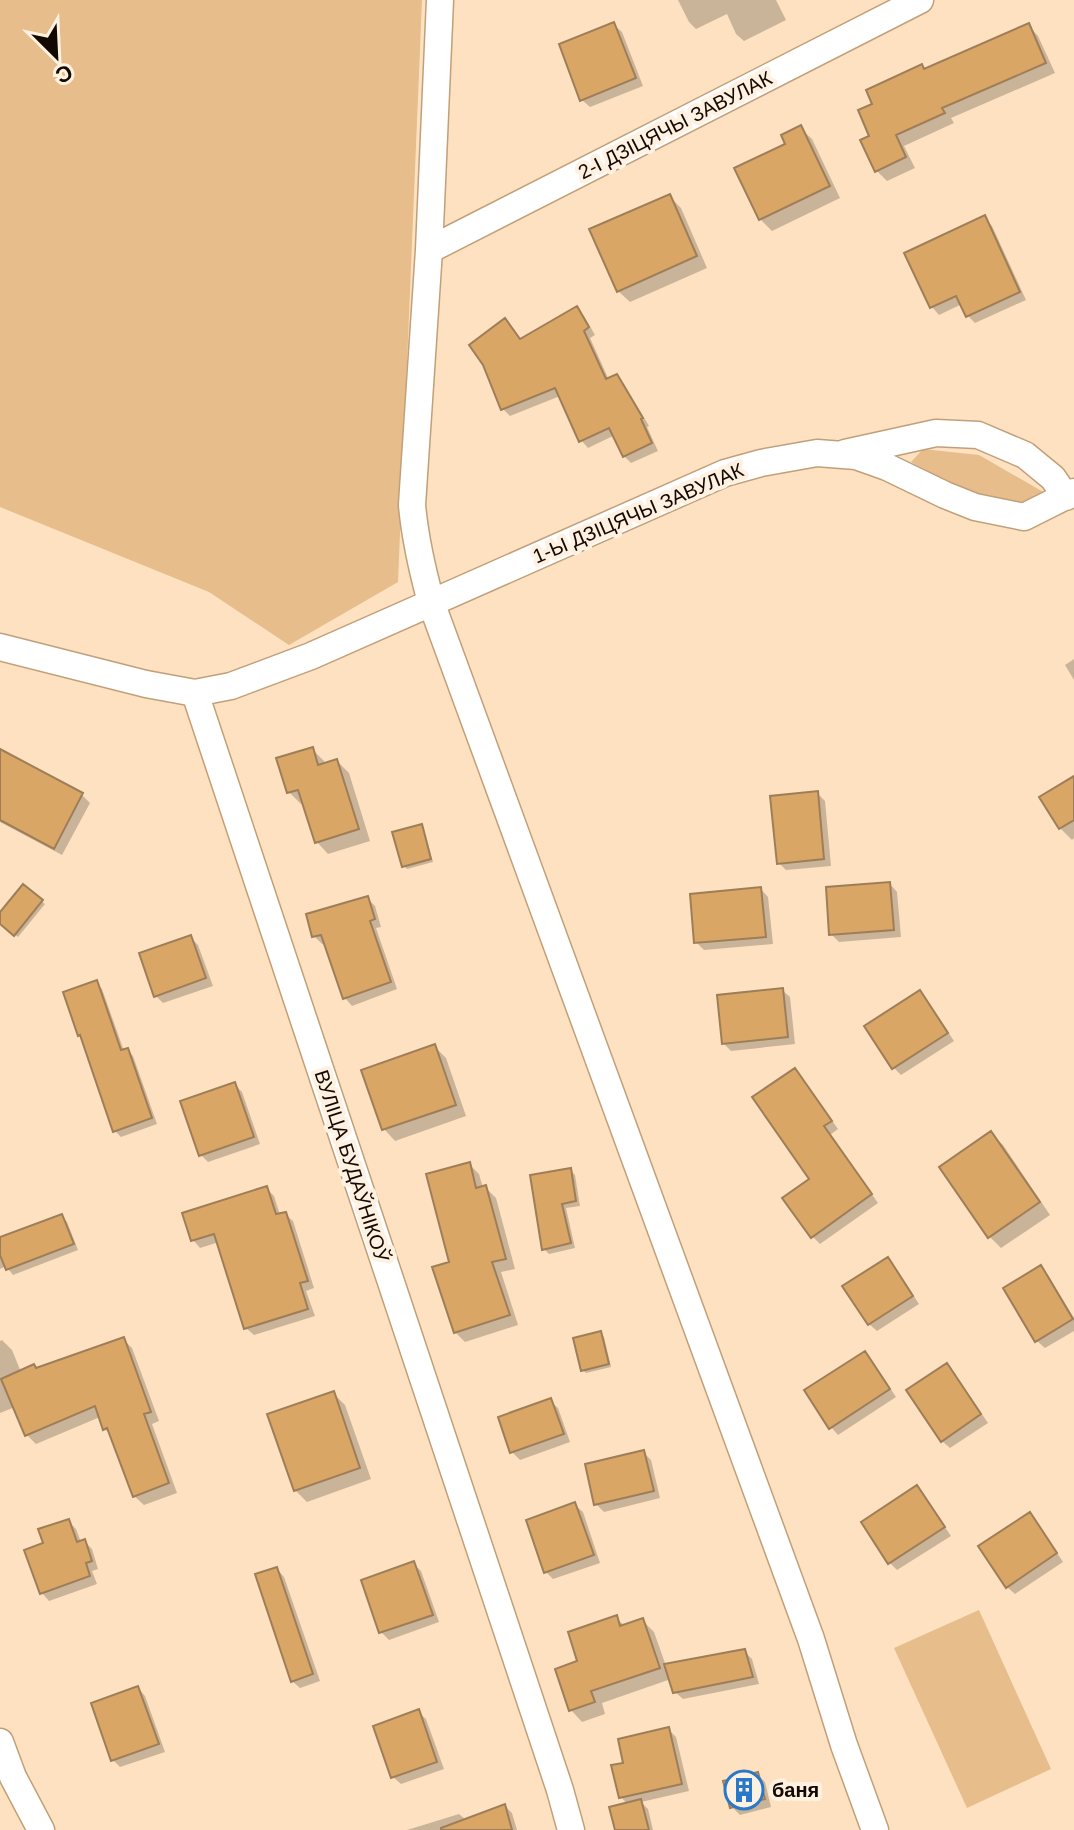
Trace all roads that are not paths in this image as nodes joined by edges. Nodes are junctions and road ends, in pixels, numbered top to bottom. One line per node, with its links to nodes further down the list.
1 (440, 0): 3 (street)
2 (920, 0): 3 (street, 2-І ДЗІЦЯЧЫ ЗАВУЛАК)
3 (429, 250): 6 (street)
4 (837, 455): 5 (street, 1-Ы ДЗІЦЯЧЫ ЗАВУЛАК); 5 (street); 6 (street, 1-Ы ДЗІЦЯЧЫ ЗАВУЛАК)
5 (1070, 494)
6 (431, 602): 8 (street, 1-Ы ДЗІЦЯЧЫ ЗАВУЛАК); 12 (street)
7 (0, 647): 8 (street)
8 (195, 693): 11 (street, ВУЛІЦА БУДАЎНІКОЎ)
9 (0, 1742): 10 (street)
10 (41, 1830)
11 (571, 1830)
12 (875, 1830)

